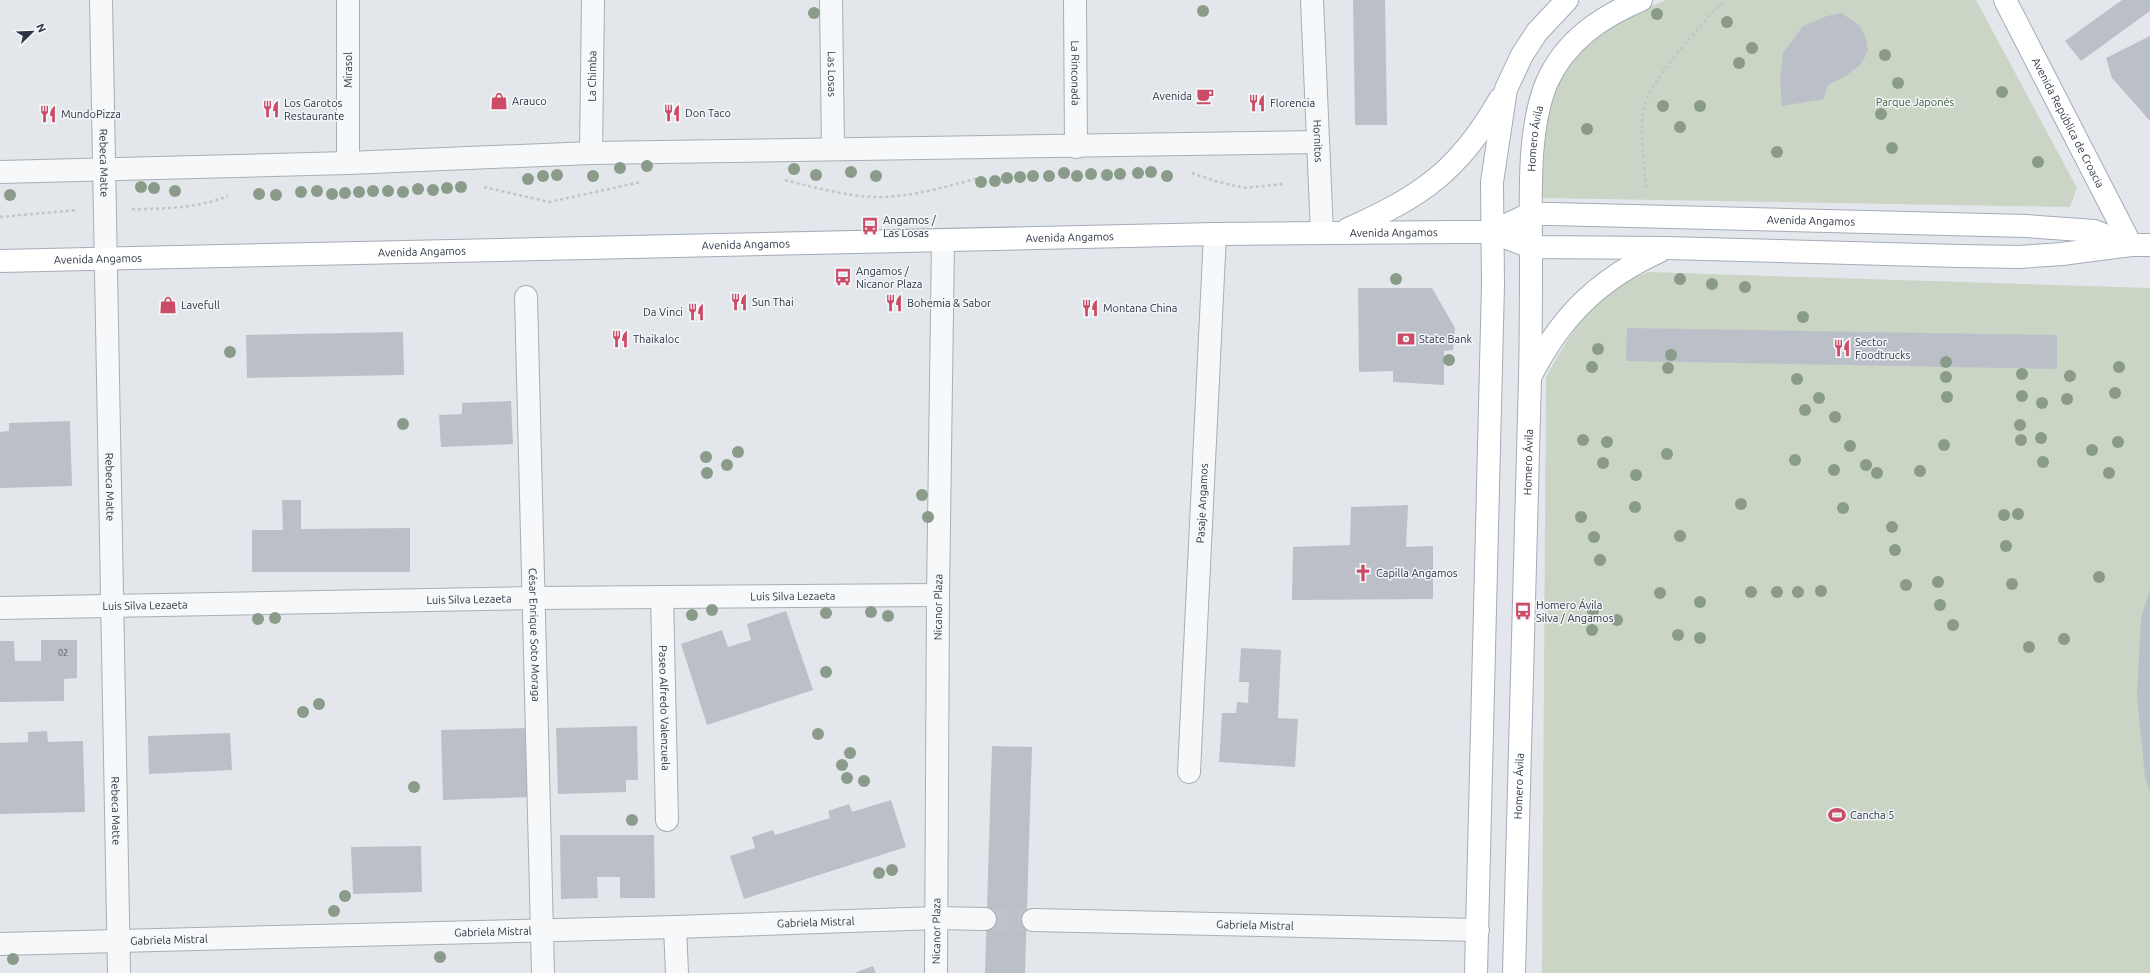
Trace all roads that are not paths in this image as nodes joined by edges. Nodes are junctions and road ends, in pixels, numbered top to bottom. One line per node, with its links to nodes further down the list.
1 (100, 0): 16 (street, Rebeca Matte)
2 (348, 0): 15 (street, Mirasol)
3 (593, 0): 14 (street, La Chimba)
4 (831, 0): 13 (street, Las Losas)
5 (1075, 0): 12 (street, La Rinconada)
6 (1312, 0): 11 (street, Hornitos)
7 (1566, 0): 10 (main road)
8 (1641, 0): 18 (main road, Homero Ávila)
9 (2005, 0): 23 (main road, Avenida República de Croacia)
10 (1506, 89): 19 (main road); 20 (main road)
11 (1317, 142): 12 (street); 20 (street, Hornitos)
12 (1076, 147): 13 (street)
13 (833, 148): 14 (street)
14 (591, 153): 15 (street)
15 (348, 163): 16 (street)
16 (103, 171): 17 (street); 26 (street, Rebeca Matte)
17 (0, 172)
18 (1530, 214): 19 (main road, Avenida Angamos); 23 (main road, Avenida Angamos); 24 (main road, Homero Ávila)
19 (1491, 232): 20 (main road, Avenida Angamos); 24 (main road, Avenida Angamos); 42 (main road)
20 (1330, 233): 21 (main road, Avenida Angamos)
21 (1215, 234): 22 (main road, Avenida Angamos); 35 (street, Pasaje Angamos)
22 (943, 240): 26 (main road, Avenida Angamos); 30 (street, Nicanor Plaza)
23 (2141, 245): 25 (main road, Avenida Angamos)
24 (1531, 247): 25 (main road, Avenida Angamos); 29 (main road, Homero Ávila)
25 (1666, 248): 29 (main road)
26 (105, 259): 27 (main road, Avenida Angamos); 33 (street, Rebeca Matte)
27 (0, 261)
28 (526, 297): 32 (street, César Enrique Soto Moraga)
29 (1530, 378): 50 (main road, Homero Ávila)
30 (938, 595): 31 (street, Luis Silva Lezaeta); 37 (street, Nicanor Plaza)
31 (662, 597): 32 (street, Luis Silva Lezaeta); 36 (street, Paseo Alfredo Valenzuela)
32 (534, 598): 33 (street, Luis Silva Lezaeta); 41 (street, César Enrique Soto Moraga)
33 (112, 606): 34 (street, Luis Silva Lezaeta); 43 (street, Rebeca Matte)
34 (0, 608)
35 (1189, 772)
36 (667, 820)
37 (937, 918): 38 (street, Gabriela Mistral); 40 (street, Gabriela Mistral); 48 (street, Nicanor Plaza)
38 (985, 919)
39 (1033, 920): 42 (street, Gabriela Mistral)
40 (675, 927): 41 (street, Gabriela Mistral); 47 (street)
41 (543, 930): 43 (street, Gabriela Mistral); 46 (street, César Enrique Soto Moraga)
42 (1478, 930): 49 (main road)
43 (119, 942): 44 (street, Gabriela Mistral); 45 (street, Rebeca Matte)
44 (0, 944)
45 (119, 973)
46 (543, 973)
47 (677, 973)
48 (936, 973)
49 (1476, 973)
50 (1514, 973)

